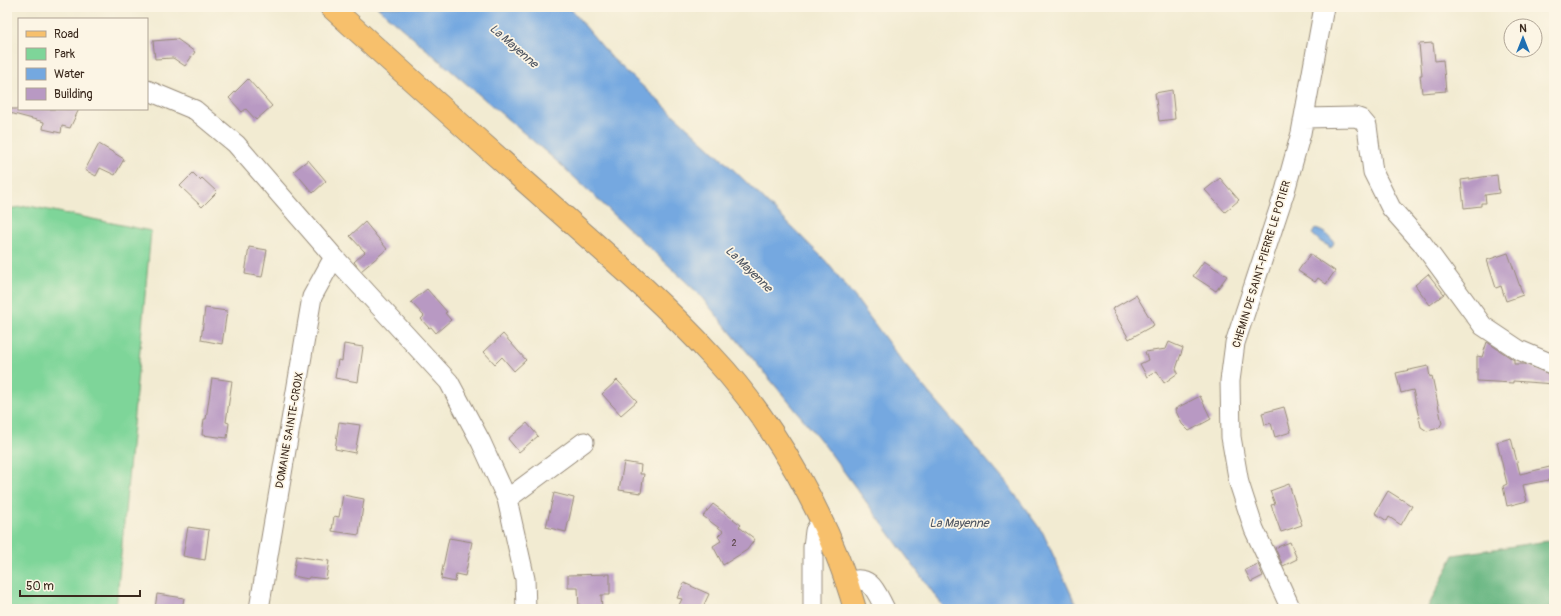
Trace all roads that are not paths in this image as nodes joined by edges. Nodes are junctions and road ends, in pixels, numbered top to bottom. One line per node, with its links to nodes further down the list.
1 (331, 7): 9 (main road)
2 (1324, 7): 4 (street, CHEMIN DE SAINT-PIERRE LE POTIER)
3 (148, 90): 5 (street)
4 (1304, 118): 6 (street); 16 (street, CHEMIN DE SAINT-PIERRE LE POTIER)
5 (334, 257): 8 (street); 11 (street, DOMAINE SAINTE-CROIX)
6 (1554, 365)
7 (584, 442): 8 (street)
8 (508, 499): 12 (street)
9 (821, 521): 10 (main road); 13 (street)
10 (847, 582): 14 (main road); 15 (street)
11 (259, 609)
12 (526, 609)
13 (813, 609)
14 (855, 609)
15 (885, 609)
16 (1291, 609)

